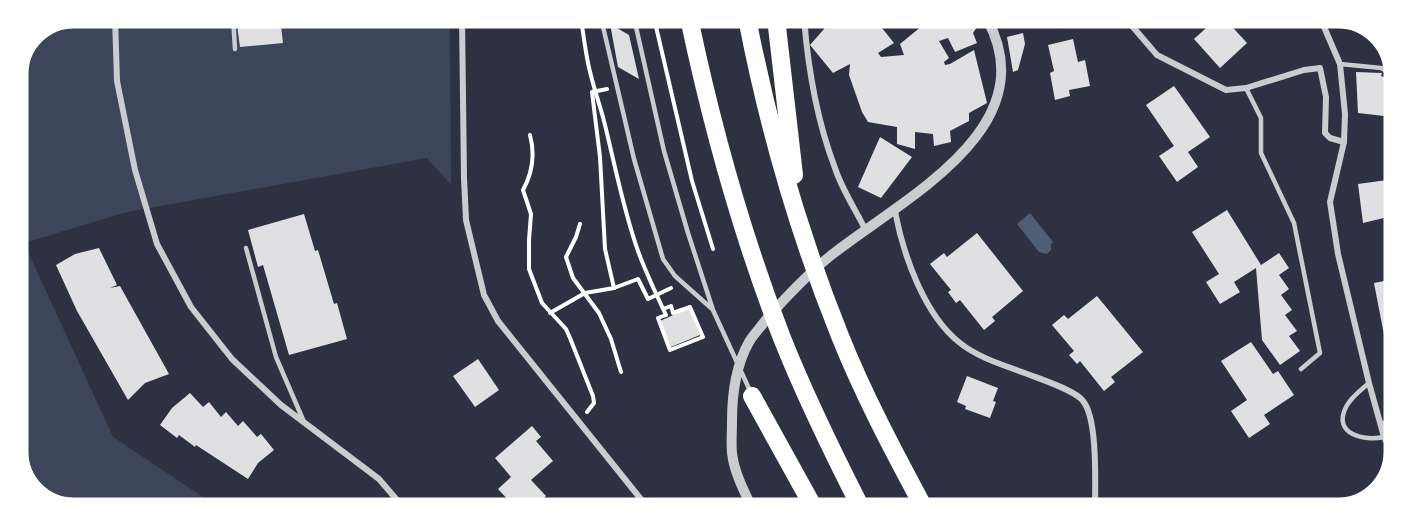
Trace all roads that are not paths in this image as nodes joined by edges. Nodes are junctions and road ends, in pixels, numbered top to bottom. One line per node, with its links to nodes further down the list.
1 (115, 27): 27 (street)
2 (234, 27): 13 (lane)
3 (462, 27): 31 (street)
4 (603, 27): 22 (lane)
5 (636, 27): 22 (lane)
6 (691, 27): 34 (highway)
7 (749, 27): 19 (highway)
8 (777, 27): 19 (highway)
9 (805, 27): 20 (street)
10 (991, 27): 18 (street)
11 (1133, 27): 16 (street)
12 (1324, 27): 14 (street)
13 (235, 49)
14 (1340, 64): 15 (lane); 17 (street)
15 (1385, 70)
16 (1246, 88): 17 (street); 23 (lane)
17 (1344, 142): 24 (street)
18 (895, 211): 20 (street); 36 (street)
19 (801, 227): 35 (highway)
20 (866, 231): 32 (street)
21 (246, 248): 27 (lane)
22 (713, 310): 25 (lane)
23 (1301, 369)
24 (1369, 383): 26 (street); 29 (lane)
25 (752, 396): 33 (highway)
26 (1381, 423): 28 (street); 29 (street)
27 (306, 424): 30 (street)
28 (1385, 425)
29 (1384, 437)
30 (396, 499)
31 (641, 499)
32 (748, 499)
33 (809, 499)
34 (857, 499)
35 (919, 499)
36 (1095, 499)

